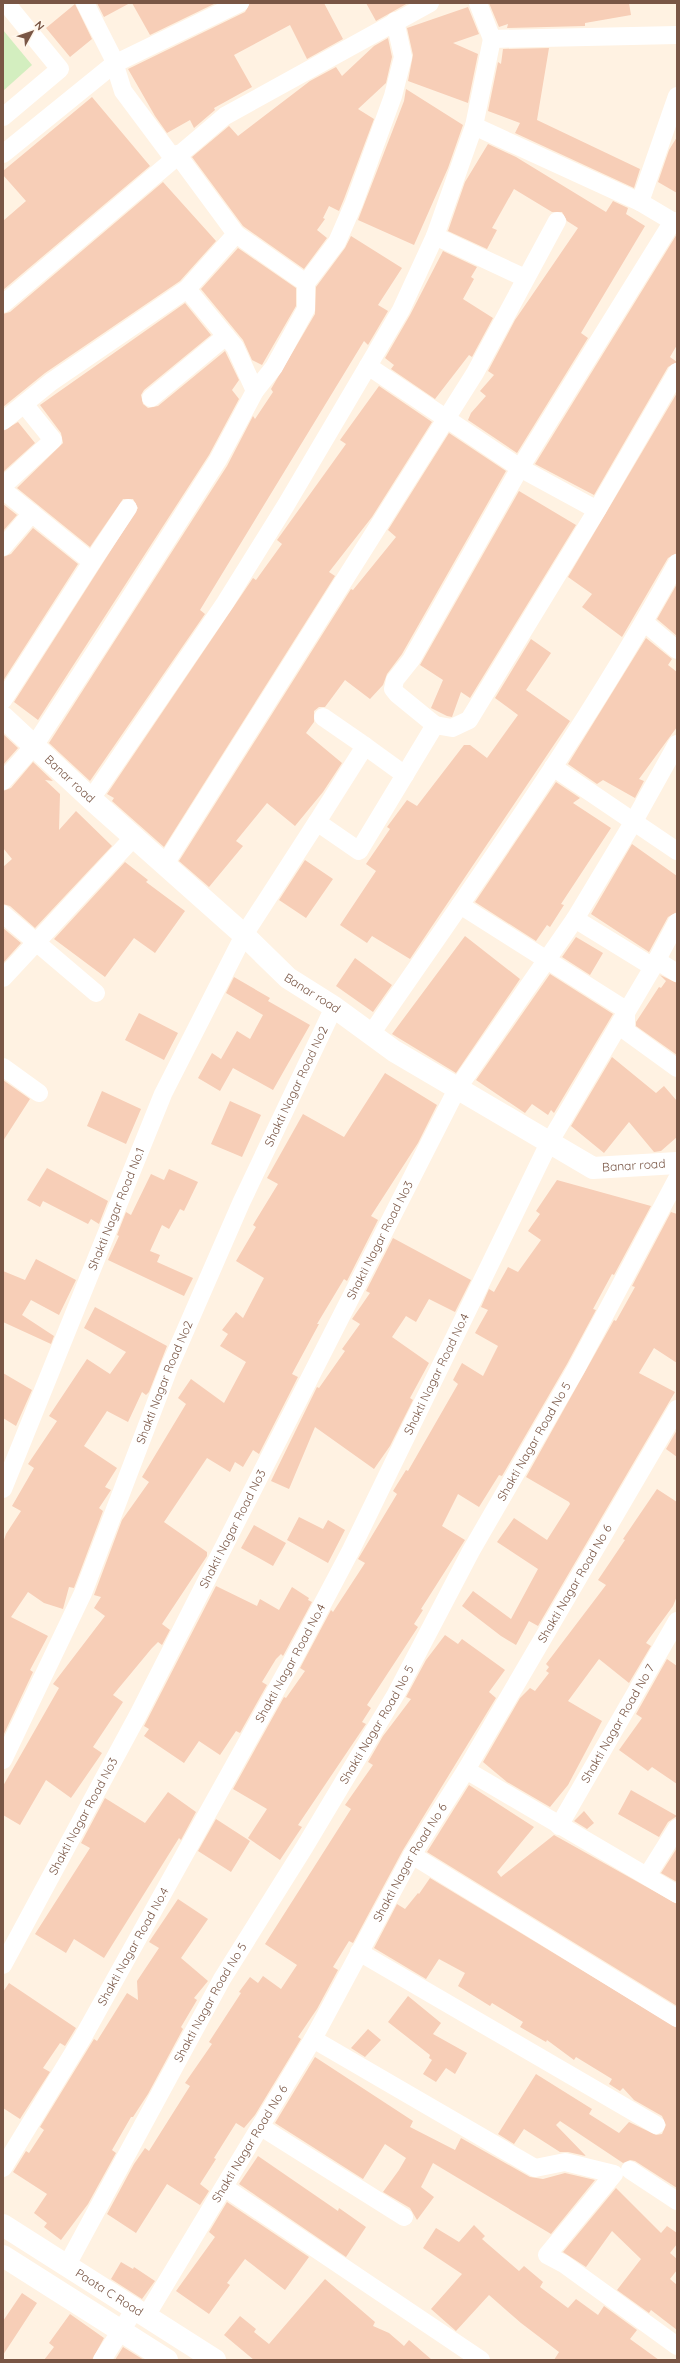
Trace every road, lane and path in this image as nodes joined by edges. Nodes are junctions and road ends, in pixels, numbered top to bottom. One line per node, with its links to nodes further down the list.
1 (6, 3): 11 (street)
2 (85, 3): 9 (street)
3 (240, 3): 9 (street)
4 (430, 3): 6 (street)
5 (478, 3): 8 (street)
6 (395, 21): 14 (street); 21 (street)
7 (677, 35): 8 (street)
8 (492, 39): 12 (street)
9 (114, 64): 13 (street); 14 (street)
10 (676, 101): 15 (street)
11 (3, 117)
12 (474, 126): 15 (street); 19 (street)
13 (3, 154)
14 (175, 156): 18 (street); 23 (street)
15 (640, 202): 17 (street)
16 (557, 221): 20 (street)
17 (675, 222): 32 (street)
18 (236, 234): 21 (street); 22 (street)
19 (435, 236): 20 (street); 25 (street)
20 (525, 278): 30 (street)
21 (306, 283): 27 (street)
22 (187, 289): 24 (street); 29 (street)
23 (3, 304)
24 (226, 336): 27 (street); 28 (street)
25 (368, 366): 30 (street); 53 (street)
26 (677, 372): 36 (street)
27 (255, 391): 48 (street)
28 (150, 398)
29 (24, 404): 31 (street); 33 (street)
30 (446, 416): 32 (street); 58 (street)
31 (3, 421)
32 (520, 468): 36 (street); 46 (street)
33 (3, 486)
34 (3, 490): 37 (street)
35 (128, 508): 39 (street)
36 (597, 510): 46 (street)
37 (32, 513): 38 (street); 39 (street)
38 (3, 547)
39 (92, 562): 43 (street)
40 (677, 563): 41 (street)
41 (644, 622): 42 (street); 50 (street)
42 (677, 650)
43 (3, 700)
44 (323, 716): 49 (street)
45 (3, 717): 48 (street, Banar road)
46 (435, 725): 51 (street)
47 (677, 744): 54 (street, Shakti Nagar Road No3)
48 (34, 746): 52 (street); 53 (street, Banar road)
49 (365, 746): 51 (street); 55 (street, Shakti Nagar Road No.1)
50 (554, 767): 54 (street); 59 (street)
51 (405, 775): 55 (street)
52 (3, 781)
53 (91, 799): 56 (street, Banar road)
54 (634, 821): 57 (street); 61 (street, Shakti Nagar Road No3)
55 (317, 822): 63 (street, Shakti Nagar Road No.1)
56 (134, 836): 58 (street, Banar road); 64 (street)
57 (677, 851)
58 (165, 864): 63 (street, Banar road)
59 (460, 905): 65 (street); 72 (street)
60 (3, 914): 64 (street)
61 (575, 919): 65 (street, Shakti Nagar Road No3); 66 (street)
62 (677, 922): 66 (street, Shakti Nagar Road No.4)
63 (244, 935): 70 (street, Banar road); 81 (street, Shakti Nagar Road No.1)
64 (36, 943): 68 (street); 69 (street)
65 (547, 961): 71 (street); 75 (street, Shakti Nagar Road No3)
66 (654, 964): 67 (street); 71 (street, Shakti Nagar Road No.4)
67 (677, 973)
68 (3, 978)
69 (96, 993)
70 (334, 1007): 72 (street, Banar road); 84 (street, Shakti Nagar Road No2)
71 (626, 1010): 74 (street); 77 (street, Shakti Nagar Road No.4)
72 (371, 1034): 75 (street, Banar road)
73 (3, 1067): 76 (street)
74 (677, 1068)
75 (457, 1089): 77 (street, Banar road); 92 (street, Shakti Nagar Road No3)
76 (39, 1093)
77 (548, 1143): 78 (street, Banar road); 97 (street, Shakti Nagar Road No.4)
78 (677, 1162)
79 (677, 1179): 104 (street, Shakti Nagar Road No 5)
80 (677, 1409): 85 (street, Shakti Nagar Road No 6)
81 (8, 1463): 82 (street, Shakti Nagar Road No.1)
82 (3, 1489)
83 (677, 1621): 86 (street, Shakti Nagar Road No 7)
84 (3, 1760)
85 (466, 1770): 86 (street); 88 (street, Shakti Nagar Road No 6)
86 (559, 1826): 89 (street)
87 (677, 1828): 89 (street)
88 (412, 1855): 91 (street, Shakti Nagar Road No 6); 93 (street)
89 (647, 1876): 90 (street)
90 (677, 1894)
91 (359, 1952): 94 (street, Shakti Nagar Road No 6); 95 (street)
92 (3, 1965)
93 (677, 2018)
94 (313, 2039): 96 (street, Shakti Nagar Road No 6); 107 (street)
95 (656, 2125)
96 (261, 2127): 99 (street, Shakti Nagar Road No 6); 101 (street)
97 (3, 2168)
98 (630, 2170): 100 (street)
99 (224, 2187): 105 (street, Shakti Nagar Road No 6); 111 (street)
100 (677, 2201)
101 (404, 2217)
102 (3, 2225): 104 (street, Paota C Road)
103 (3, 2256): 106 (street)
104 (67, 2265): 105 (street, Paota C Road)
105 (140, 2313): 106 (street, Shakti Nagar Road No 6); 110 (street, Paota C Road)
106 (120, 2331): 108 (street, Shakti Nagar Road No 6); 109 (street)
107 (677, 2346)
108 (102, 2360)
109 (167, 2360)
110 (215, 2360)
111 (481, 2360)

